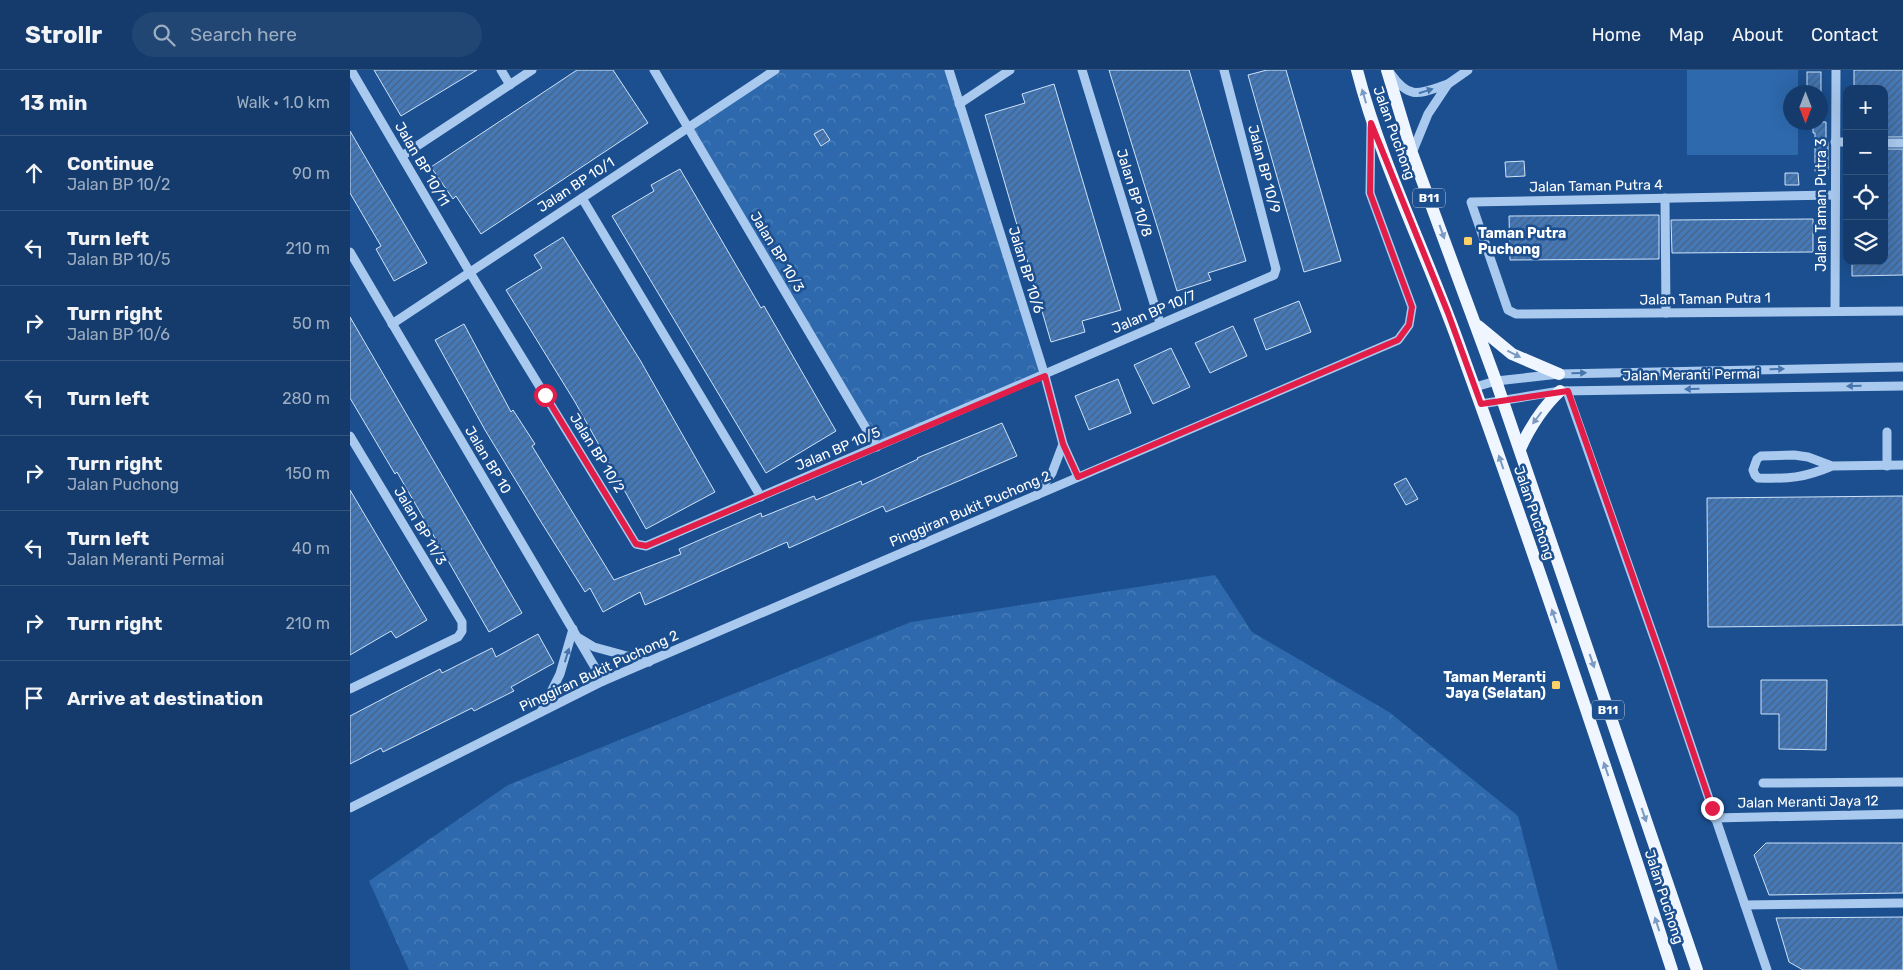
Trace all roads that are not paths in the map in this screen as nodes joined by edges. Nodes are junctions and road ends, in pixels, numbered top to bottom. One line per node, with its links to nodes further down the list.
1 (351, 70): 24 (street, Jalan BP 10/11)
2 (501, 70): 15 (street)
3 (532, 70): 15 (street)
4 (654, 70): 18 (street, Jalan BP 10/3)
5 (775, 70): 18 (street, Jalan BP 10/1)
6 (949, 70): 16 (street, Jalan BP 10/6)
7 (1010, 70): 16 (street)
8 (1082, 70): 35 (street, Jalan BP 10/8)
9 (1224, 70): 30 (street, Jalan BP 10/9)
10 (1357, 70): 17 (main road, Jalan Puchong / B11, one-way to 10)
11 (1388, 70): 14 (street, one-way to 14); 23 (main road, Jalan Puchong / B11)
12 (1468, 70): 14 (street)
13 (1836, 70): 19 (street, Jalan Taman Putra 3)
14 (1448, 84): 23 (street)
15 (510, 85): 24 (street)
16 (959, 104): 40 (street, Jalan BP 10/6)
17 (1371, 123): 43 (main road, Jalan Puchong / B11); 55 (street, Pinggiran Bukit Puchong 2)
18 (688, 128): 26 (street, Jalan BP 10/1); 50 (street, Jalan BP 10/3)
19 (1835, 142): 20 (street); 25 (street, Jalan Taman Putra 3)
20 (1843, 142)
21 (1888, 143): 22 (street)
22 (1903, 143)
23 (1412, 153): 37 (main road, Jalan Puchong / B11, one-way to 37)
24 (402, 156): 29 (street, Jalan BP 10/11)
25 (1835, 195): 27 (street, Jalan Taman Putra 4); 33 (street, Jalan Taman Putra 3)
26 (582, 198): 29 (street, Jalan BP 10/1); 56 (street)
27 (1665, 198): 31 (street, Jalan Taman Putra 4); 34 (street)
28 (350, 252): 36 (street, Jalan BP 10)
29 (469, 271): 36 (street, Jalan BP 10/1); 58 (street, Jalan BP 10/2)
30 (1274, 275): 35 (street, Jalan BP 10/7)
31 (1508, 310): 34 (street, Jalan Taman Putra 1)
32 (1903, 310): 33 (street, Jalan Taman Putra 1)
33 (1835, 311): 34 (street, Jalan Taman Putra 1)
34 (1666, 313)
35 (1160, 323): 40 (street, Jalan BP 10/7)
36 (392, 324): 59 (street, Jalan BP 10)
37 (1476, 324): 39 (main road, one-way to 39); 41 (main road, Jalan Puchong / B11)
38 (1903, 367): 39 (street, one-way to 38)
39 (1559, 374): 41 (street)
40 (1045, 376): 49 (street, Jalan BP 10/6); 50 (street, Jalan BP 10/5)
41 (1496, 381): 43 (street); 45 (main road, Jalan Puchong / B11)
42 (1903, 386): 44 (street, Jalan Meranti Permai, one-way to 44)
43 (1475, 387): 46 (main road, Jalan Puchong / B11)
44 (1564, 391): 45 (street, Jalan Meranti Permai); 51 (main road, one-way to 51); 69 (street)
45 (1502, 399): 46 (street, Jalan Meranti Permai); 51 (main road, Jalan Puchong / B11)
46 (1481, 404): 72 (main road, Jalan Puchong / B11, one-way to 46)
47 (1887, 432): 53 (street)
48 (350, 436): 63 (street, Jalan BP 11/3)
49 (1063, 444): 55 (street, Jalan BP 10/6); 57 (street)
50 (877, 448): 56 (street, Jalan BP 10/5)
51 (1520, 449): 73 (main road, Jalan Puchong / B11, one-way to 73)
52 (1832, 466): 52 (street); 53 (street)
53 (1887, 466): 54 (street)
54 (1903, 466)
55 (1078, 477): 57 (street, Pinggiran Bukit Puchong 2)
56 (761, 496): 58 (street, Jalan BP 10/5)
57 (1035, 496): 61 (street, Pinggiran Bukit Puchong 2)
58 (641, 546)
59 (573, 629): 60 (street, Jalan BP 10); 64 (street, one-way to 59)
60 (579, 638): 61 (street); 62 (street, Jalan BP 10)
61 (649, 662): 62 (street, Pinggiran Bukit Puchong 2)
62 (604, 681): 64 (street, Pinggiran Bukit Puchong 2)
63 (350, 689)
64 (541, 712): 67 (street, Pinggiran Bukit Puchong 2)
65 (1903, 782): 66 (street)
66 (1763, 783)
67 (350, 808)
68 (1903, 814): 69 (street, Jalan Meranti Jaya 12)
69 (1714, 818): 71 (street)
70 (1903, 902): 71 (street)
71 (1745, 906): 74 (street)
72 (1672, 970)
73 (1698, 970)
74 (1767, 970)

